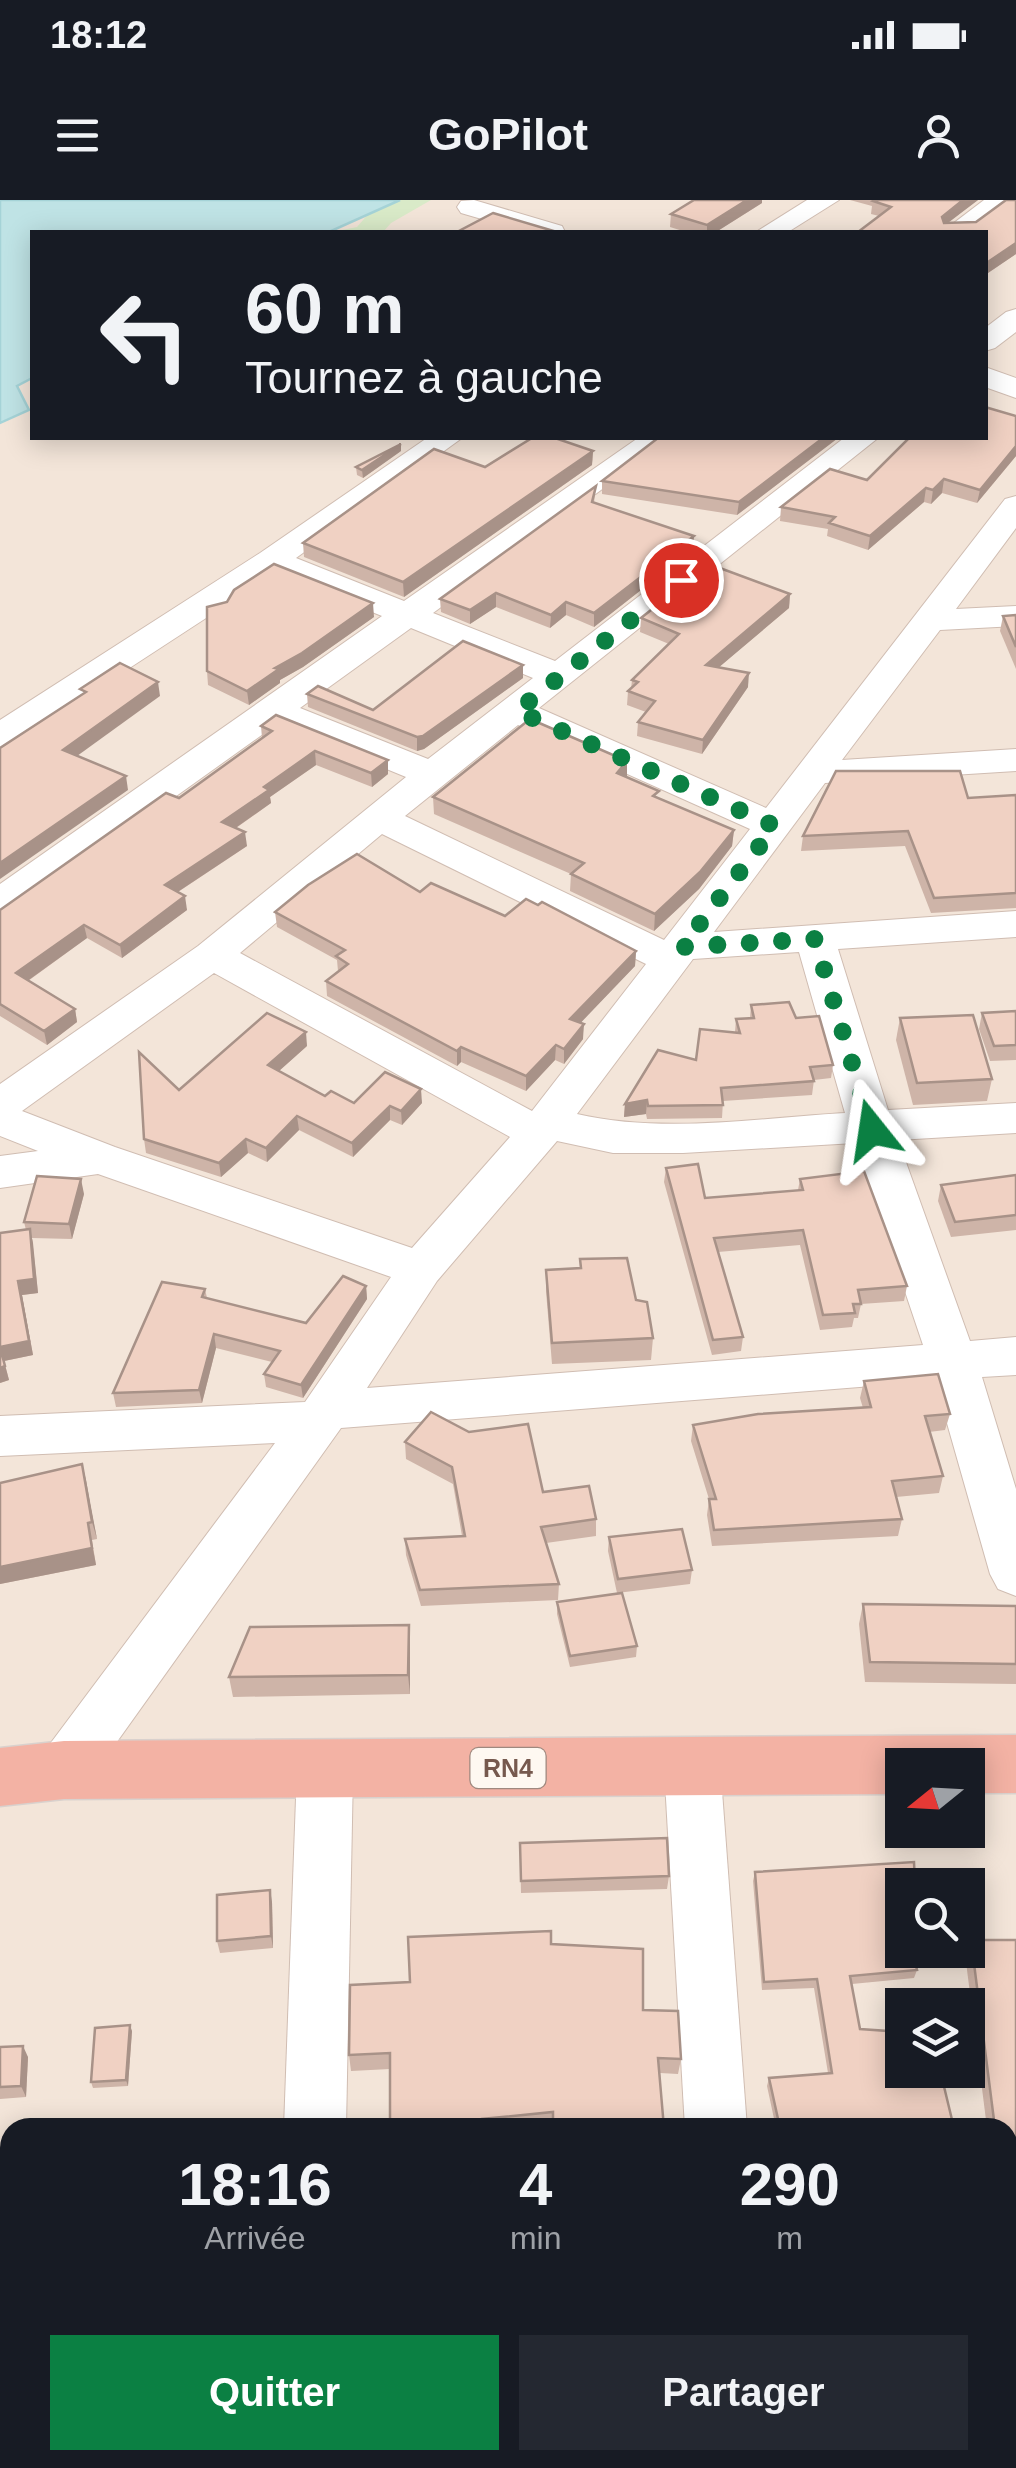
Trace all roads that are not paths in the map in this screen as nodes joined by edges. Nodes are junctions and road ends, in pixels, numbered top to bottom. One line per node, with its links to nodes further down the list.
1 (826, 200): 5 (street)
2 (1001, 200): 6 (street)
3 (470, 207): 4 (street)
4 (545, 230)
5 (773, 230)
6 (958, 230)
7 (1016, 318): 8 (street)
8 (988, 340)
9 (988, 377): 10 (street)
10 (1016, 389)
11 (444, 440): 15 (street)
12 (655, 440): 16 (street)
13 (860, 440): 19 (street)
14 (1016, 506): 18 (street)
15 (272, 560): 16 (street); 22 (street)
16 (406, 616): 19 (street); 20 (street)
17 (1016, 616): 18 (street)
18 (928, 620): 24 (street)
19 (560, 676): 21 (street)
20 (272, 709): 25 (street); 28 (street)
21 (517, 711): 25 (street); 27 (street)
22 (0, 736)
23 (1016, 760): 24 (street)
24 (815, 773): 27 (street)
25 (432, 774): 26 (street)
26 (379, 818): 31 (street); 32 (street)
27 (775, 826): 31 (street)
28 (0, 902)
29 (1016, 924): 30 (street)
30 (815, 939): 31 (street); 37 (street)
31 (676, 953): 36 (street)
32 (212, 954): 33 (street); 36 (street)
33 (0, 1105)
34 (0, 1118): 38 (street)
35 (1016, 1118): 37 (street)
36 (542, 1128): 37 (street); 40 (street)
37 (872, 1130): 42 (street)
38 (99, 1158): 39 (street); 40 (street)
39 (0, 1172)
40 (420, 1270): 43 (street)
41 (1016, 1356): 42 (street)
42 (953, 1361): 43 (street); 45 (street)
43 (322, 1416): 44 (street); 48 (street)
44 (0, 1436)
45 (1016, 1574)
46 (692, 1764): 47 (highway, RN4); 49 (highway, RN4); 52 (street)
47 (1016, 1764)
48 (64, 1770): 49 (highway, RN4); 50 (highway, RN4)
49 (325, 1771): 51 (street)
50 (0, 1778)
51 (315, 2118)
52 (715, 2118)

